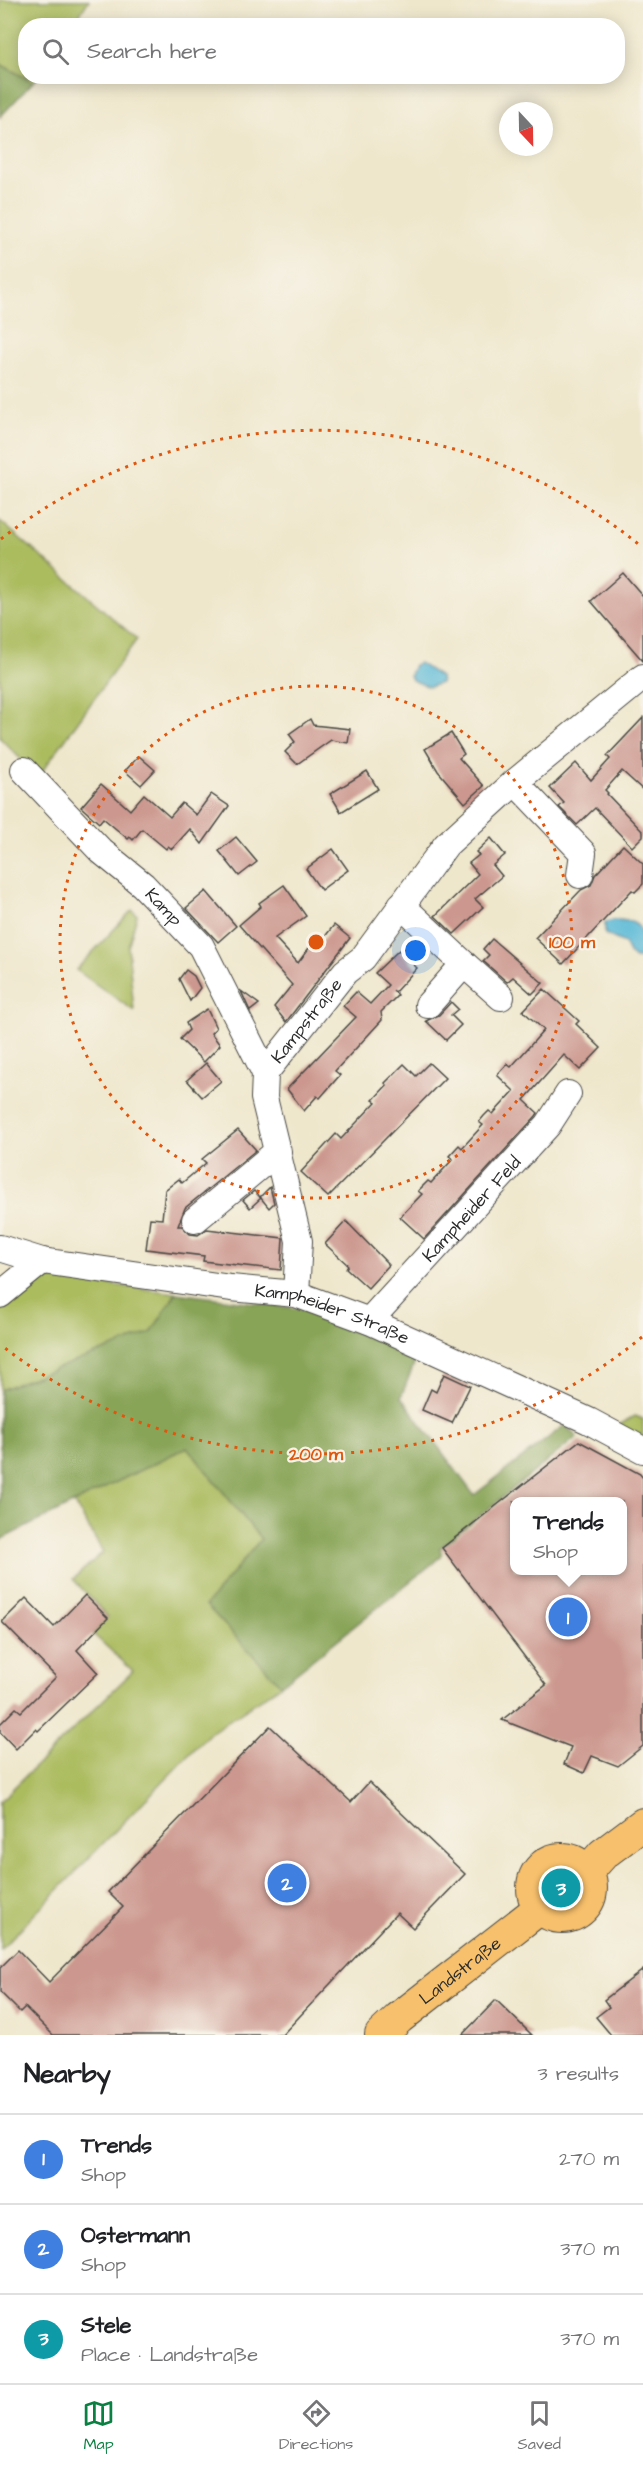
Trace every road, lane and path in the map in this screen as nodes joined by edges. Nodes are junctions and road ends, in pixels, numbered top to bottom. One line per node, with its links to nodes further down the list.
1 (643, 677): 3 (street, Kampstraße)
2 (24, 770): 9 (street, Kamp)
3 (515, 782): 4 (street); 5 (street, Kampstraße)
4 (580, 874)
5 (401, 905): 6 (street); 9 (street, Kampstraße)
6 (464, 964): 7 (street); 8 (street)
7 (501, 997)
8 (428, 1005)
9 (265, 1073): 11 (street, Kampstraße)
10 (568, 1094): 17 (street, Kampheider Feld)
11 (278, 1151): 12 (street); 15 (street, Kampstraße)
12 (195, 1220)
13 (0, 1248): 14 (street, Kampheider Straße)
14 (42, 1260): 15 (street, Kampheider Straße); 16 (street)
15 (297, 1294): 17 (street, Kampheider Straße)
16 (0, 1295)
17 (369, 1321): 18 (street, Kampheider Straße)
18 (643, 1450)
19 (643, 1824): 20 (main road)
20 (587, 1872): 21 (main road); 21 (main road)
21 (540, 1908): 22 (main road, Landstraße)
22 (381, 2035)

